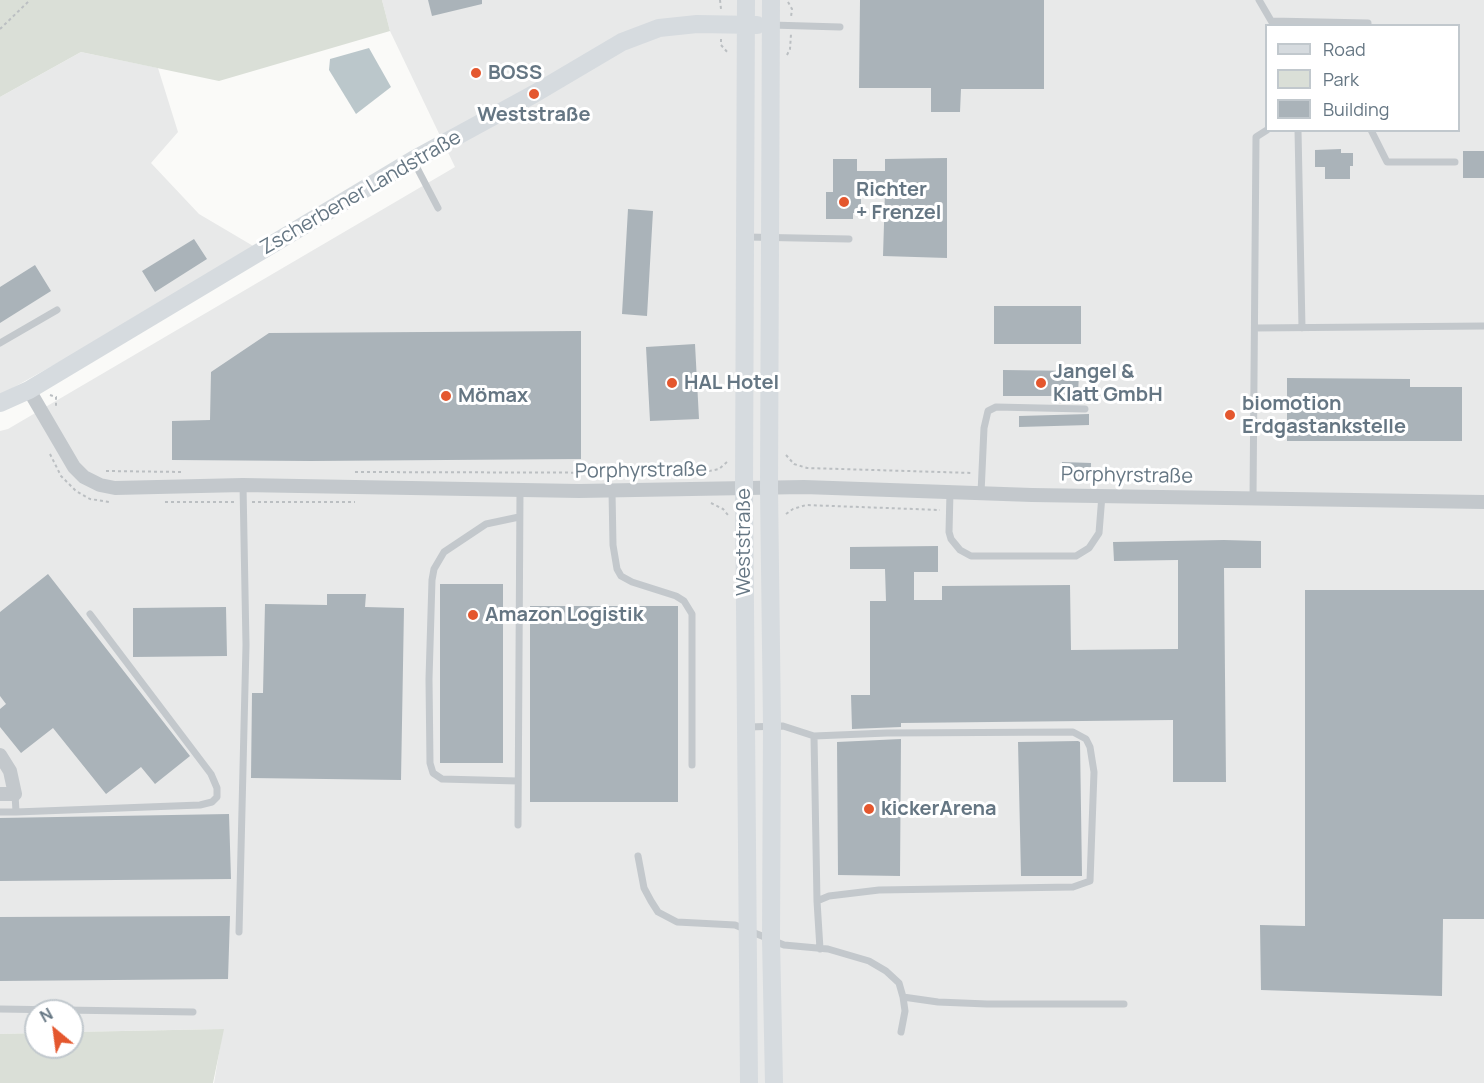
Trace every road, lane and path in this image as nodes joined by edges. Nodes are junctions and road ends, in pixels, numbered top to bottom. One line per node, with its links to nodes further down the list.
1 (30, 0): 10 (path)
2 (746, 0): 7 (main road, Weststraße)
3 (771, 0): 8 (main road)
4 (1259, 0): 5 (lane)
5 (1273, 23): 6 (lane)
6 (1368, 24)
7 (746, 25): 8 (main road, Zscherbener Landstraße); 14 (main road, Zscherbener Landstraße); 17 (main road, Weststraße)
8 (771, 25): 9 (lane); 18 (main road)
9 (840, 27)
10 (0, 29)
11 (1265, 131): 22 (lane)
12 (1298, 132): 23 (lane)
13 (1372, 132): 15 (lane)
14 (413, 160): 16 (lane); 25 (main road, Zscherbener Landstraße)
15 (1455, 162)
16 (438, 208)
17 (746, 237): 18 (lane); 36 (main road, Weststraße)
18 (770, 237): 19 (lane); 37 (main road)
19 (849, 239)
20 (57, 310): 24 (lane)
21 (1484, 326): 23 (lane)
22 (1255, 328): 23 (lane); 43 (lane)
23 (1302, 328)
24 (0, 344)
25 (29, 390): 26 (main road, Zscherbener Landstraße); 28 (path); 35 (street, Porphyrstraße)
26 (0, 403)
27 (1085, 409): 34 (lane)
28 (57, 412)
29 (794, 464): 34 (path)
30 (725, 465): 33 (path)
31 (100, 470): 32 (path)
32 (190, 472)
33 (356, 472)
34 (982, 474): 41 (lane)
35 (243, 485): 38 (street, Porphyrstraße); 63 (lane)
36 (744, 488): 37 (street, Porphyrstraße); 39 (street, Porphyrstraße); 50 (main road, Weststraße)
37 (769, 488): 40 (street, Porphyrstraße); 49 (main road)
38 (519, 491): 39 (street, Porphyrstraße); 47 (lane)
39 (612, 491): 53 (lane)
40 (950, 492): 41 (street, Porphyrstraße); 46 (lane)
41 (981, 493): 42 (street, Porphyrstraße)
42 (1102, 495): 43 (street, Porphyrstraße); 46 (lane)
43 (1253, 498): 44 (street, Porphyrstraße)
44 (1484, 502)
45 (793, 509): 46 (path)
46 (950, 510)
47 (519, 518): 54 (lane); 54 (lane)
48 (90, 614): 58 (lane)
49 (772, 726): 50 (lane); 51 (lane); 64 (main road)
50 (746, 727): 62 (main road, Weststraße)
51 (814, 736): 61 (lane); 61 (lane)
52 (0, 755): 56 (street)
53 (692, 765)
54 (518, 781): 59 (lane)
55 (0, 794): 56 (street)
56 (15, 794): 58 (lane)
57 (0, 812): 58 (lane)
58 (16, 812)
59 (518, 825)
60 (638, 856): 62 (lane)
61 (817, 901): 65 (lane)
62 (748, 929): 64 (lane); 71 (main road, Weststraße)
63 (239, 932)
64 (771, 939): 65 (lane); 72 (main road)
65 (820, 949): 66 (lane)
66 (903, 997): 67 (lane); 70 (lane)
67 (1124, 1004)
68 (0, 1009): 69 (lane)
69 (193, 1012)
70 (901, 1032)
71 (749, 1083)
72 (774, 1083)

